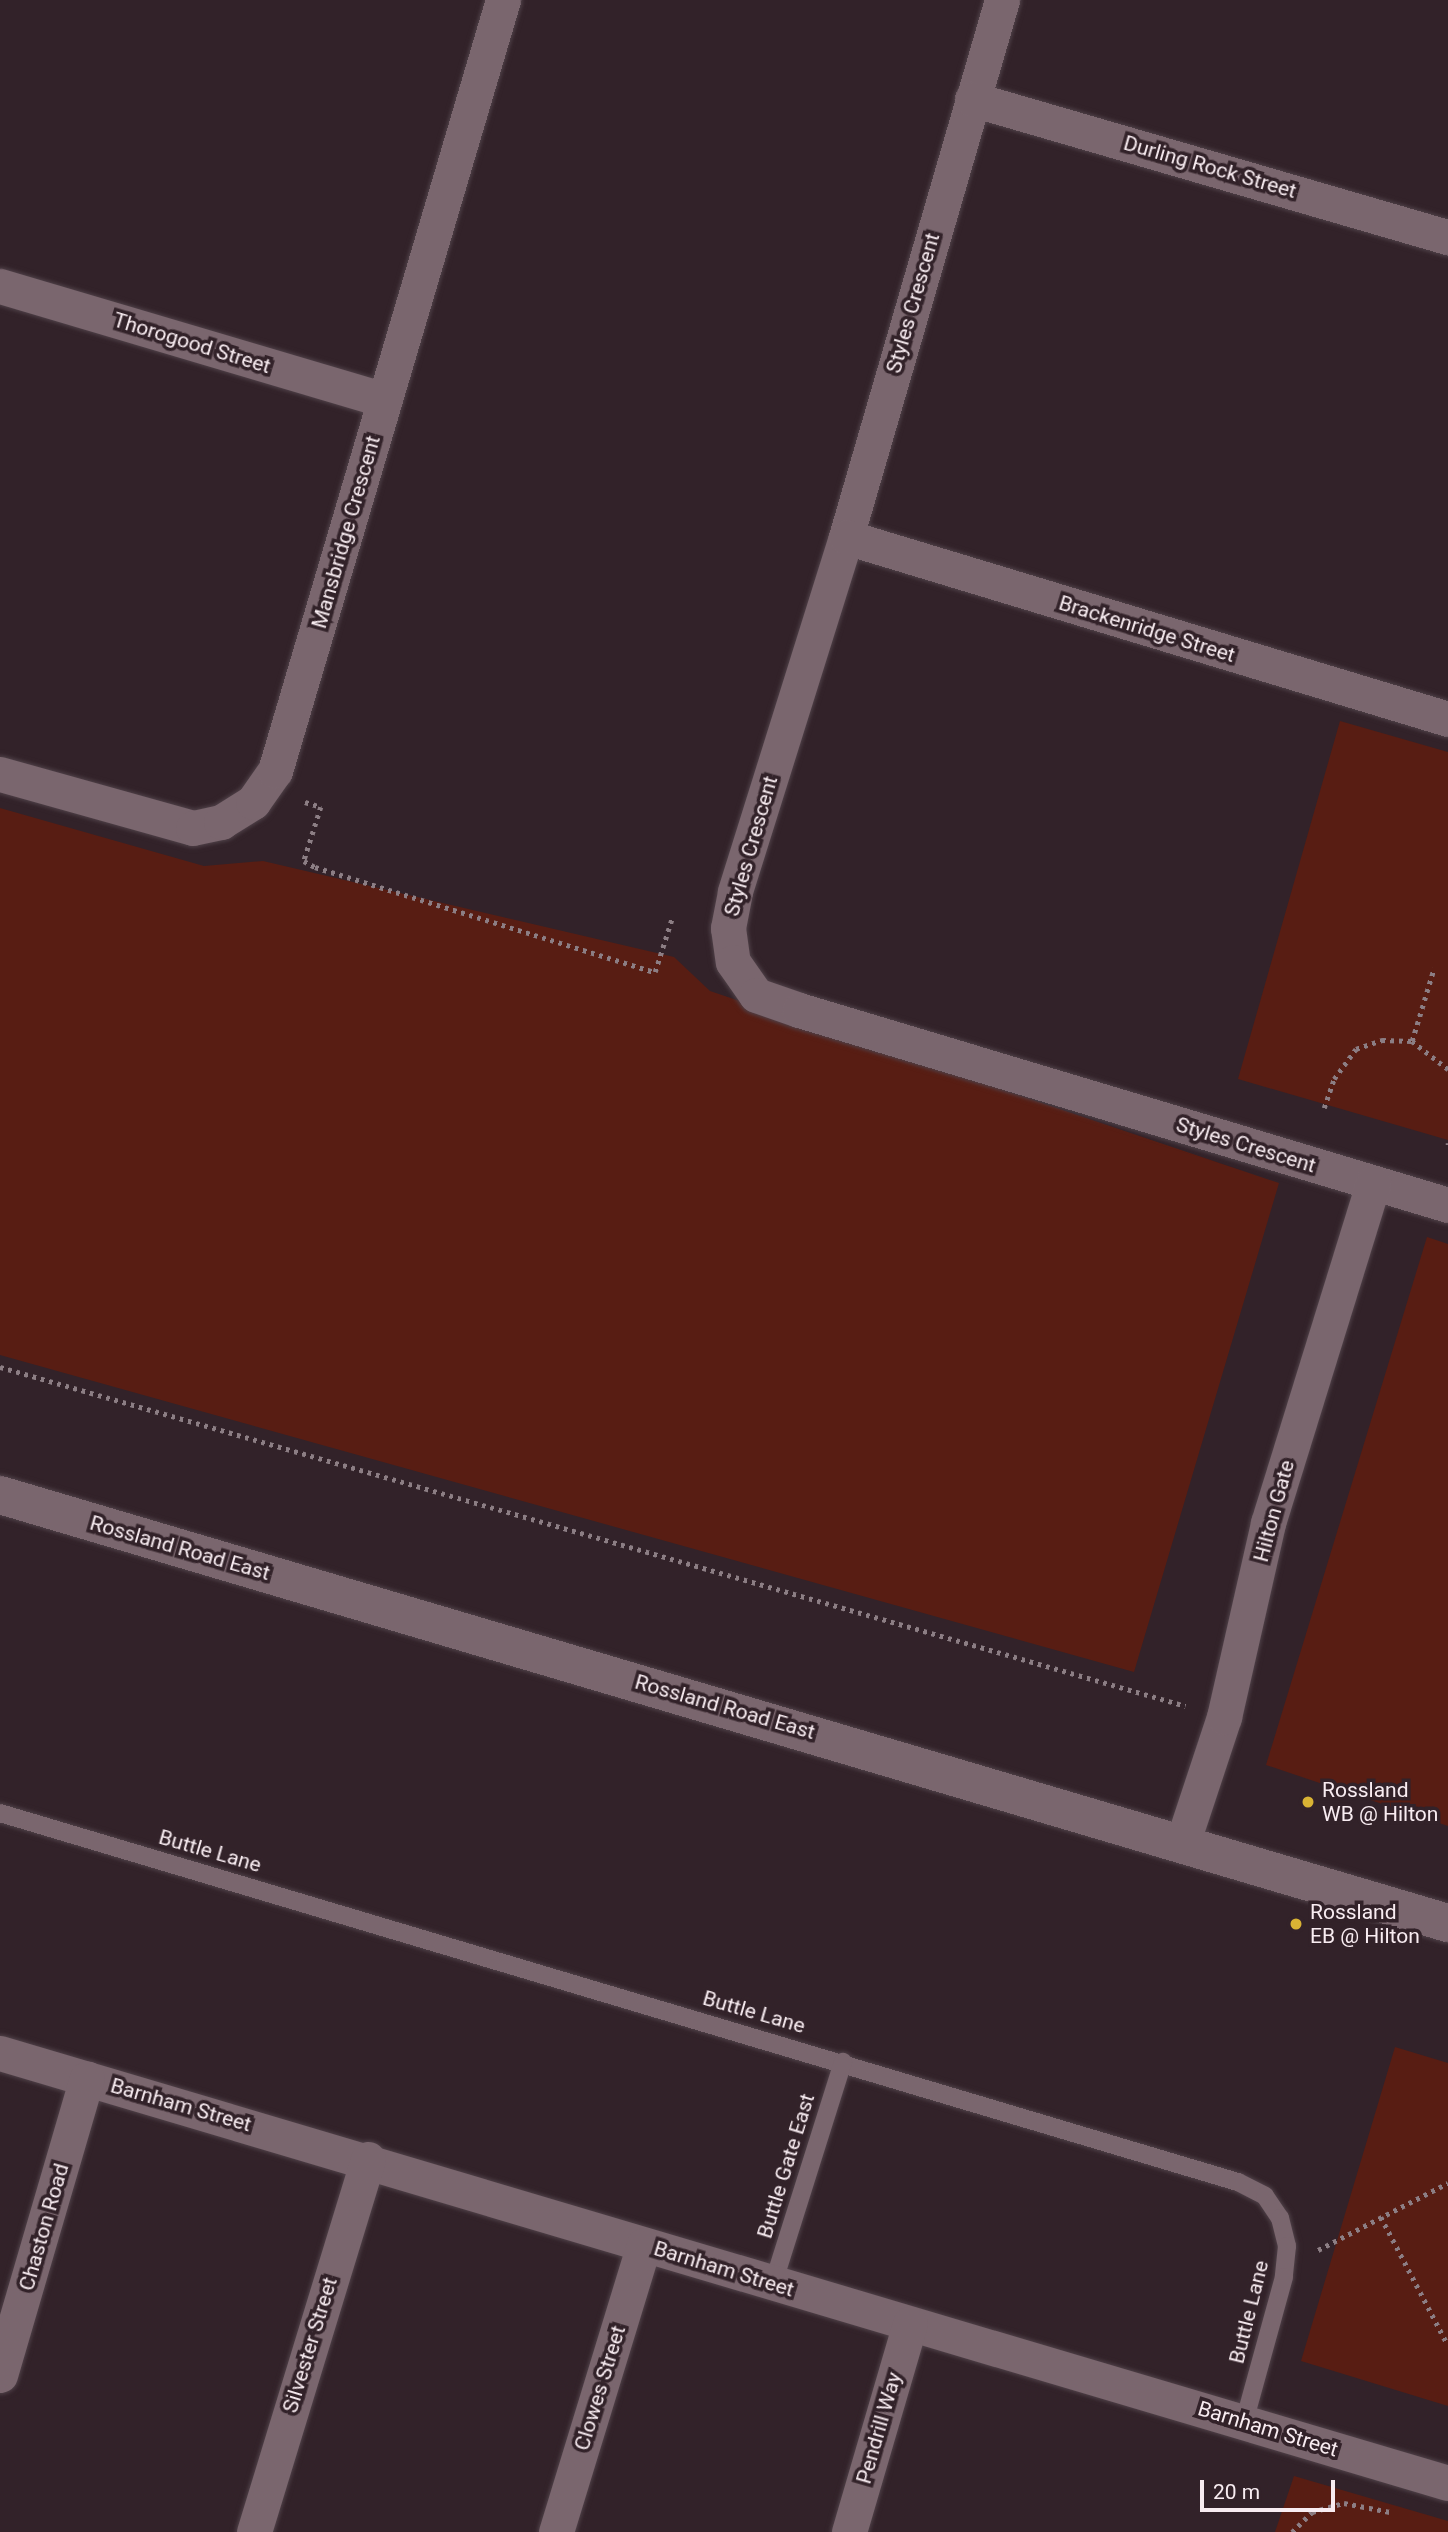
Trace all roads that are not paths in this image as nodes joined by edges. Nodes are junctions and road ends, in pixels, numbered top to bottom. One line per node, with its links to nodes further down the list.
1 (503, 0): 6 (street, Mansbridge Crescent)
2 (1002, 0): 3 (street, Styles Crescent)
3 (972, 99): 4 (street, Durling Rock Street); 7 (street, Styles Crescent)
4 (1448, 237)
5 (0, 286): 6 (street, Thorogood Street)
6 (384, 400): 9 (street, Mansbridge Crescent)
7 (846, 537): 8 (street, Brackenridge Street); 10 (street, Styles Crescent)
8 (1448, 719)
9 (0, 774)
10 (1373, 1182): 11 (street, Styles Crescent); 14 (street, Hilton Gate)
11 (1448, 1205)
12 (0, 1495): 14 (main road, Rossland Road East)
13 (0, 1813): 17 (lane, Buttle Lane)
14 (1183, 1841): 15 (main road, Rossland Road East)
15 (1448, 1923)
16 (0, 2053): 18 (street, Barnham Street)
17 (843, 2062): 21 (lane, Buttle Gate East); 24 (lane, Buttle Lane)
18 (87, 2078): 19 (street, Barnham Street); 23 (street, Chaston Road)
19 (368, 2159): 20 (street, Barnham Street); 26 (street, Silvester Street)
20 (644, 2245): 21 (street, Barnham Street); 27 (street, Clowes Street)
21 (773, 2284): 22 (street, Barnham Street)
22 (910, 2324): 24 (street, Barnham Street); 28 (street, Pendrill Way)
23 (0, 2375)
24 (1244, 2422): 25 (street, Barnham Street)
25 (1448, 2483)
26 (254, 2532)
27 (556, 2532)
28 (849, 2532)

